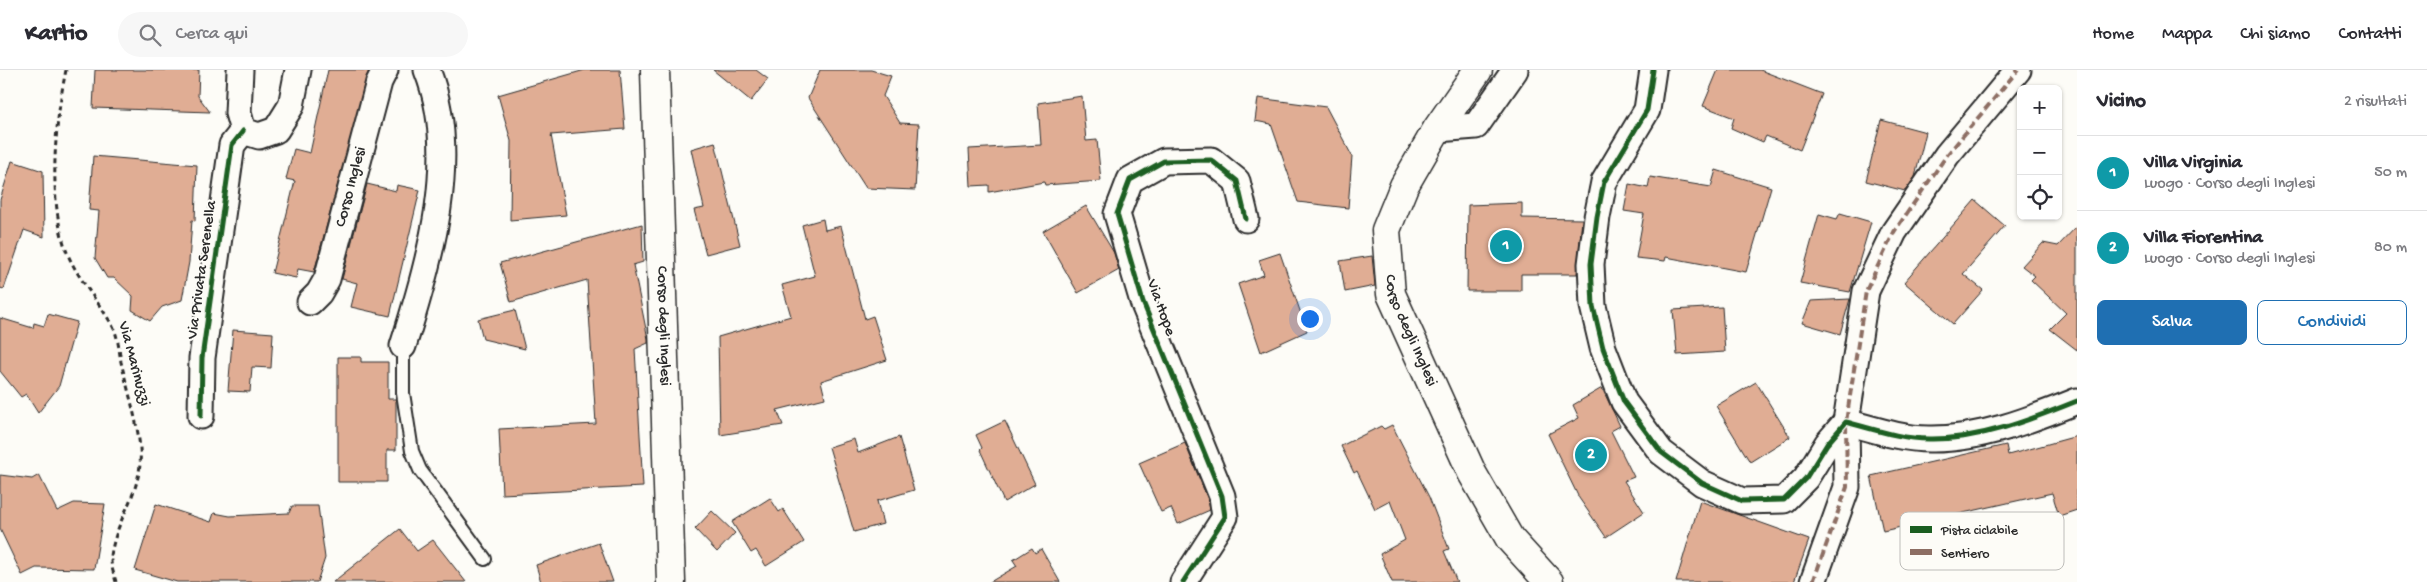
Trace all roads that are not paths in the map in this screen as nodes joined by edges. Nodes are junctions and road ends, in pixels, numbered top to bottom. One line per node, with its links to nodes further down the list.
1 (240, 70): 11 (street)
2 (298, 70): 11 (street)
3 (385, 70): 13 (street, Corso Inglesi)
4 (427, 70): 14 (street)
5 (656, 70): 19 (main road, Corso degli Inglesi)
6 (1478, 70): 10 (main road, Corso degli Inglesi)
7 (1515, 70): 10 (street)
8 (1654, 70): 17 (street)
9 (2018, 70): 17 (street)
10 (1437, 129): 21 (main road, Corso degli Inglesi)
11 (245, 132): 16 (street, Via Privata Serenella)
12 (1246, 219): 20 (street, Via Hope)
13 (310, 302)
14 (403, 346): 18 (lane)
15 (2077, 401): 17 (street)
16 (201, 416)
17 (1846, 422): 22 (street)
18 (485, 559)
19 (671, 582)
20 (1183, 582)
21 (1549, 582)
22 (1813, 582)

